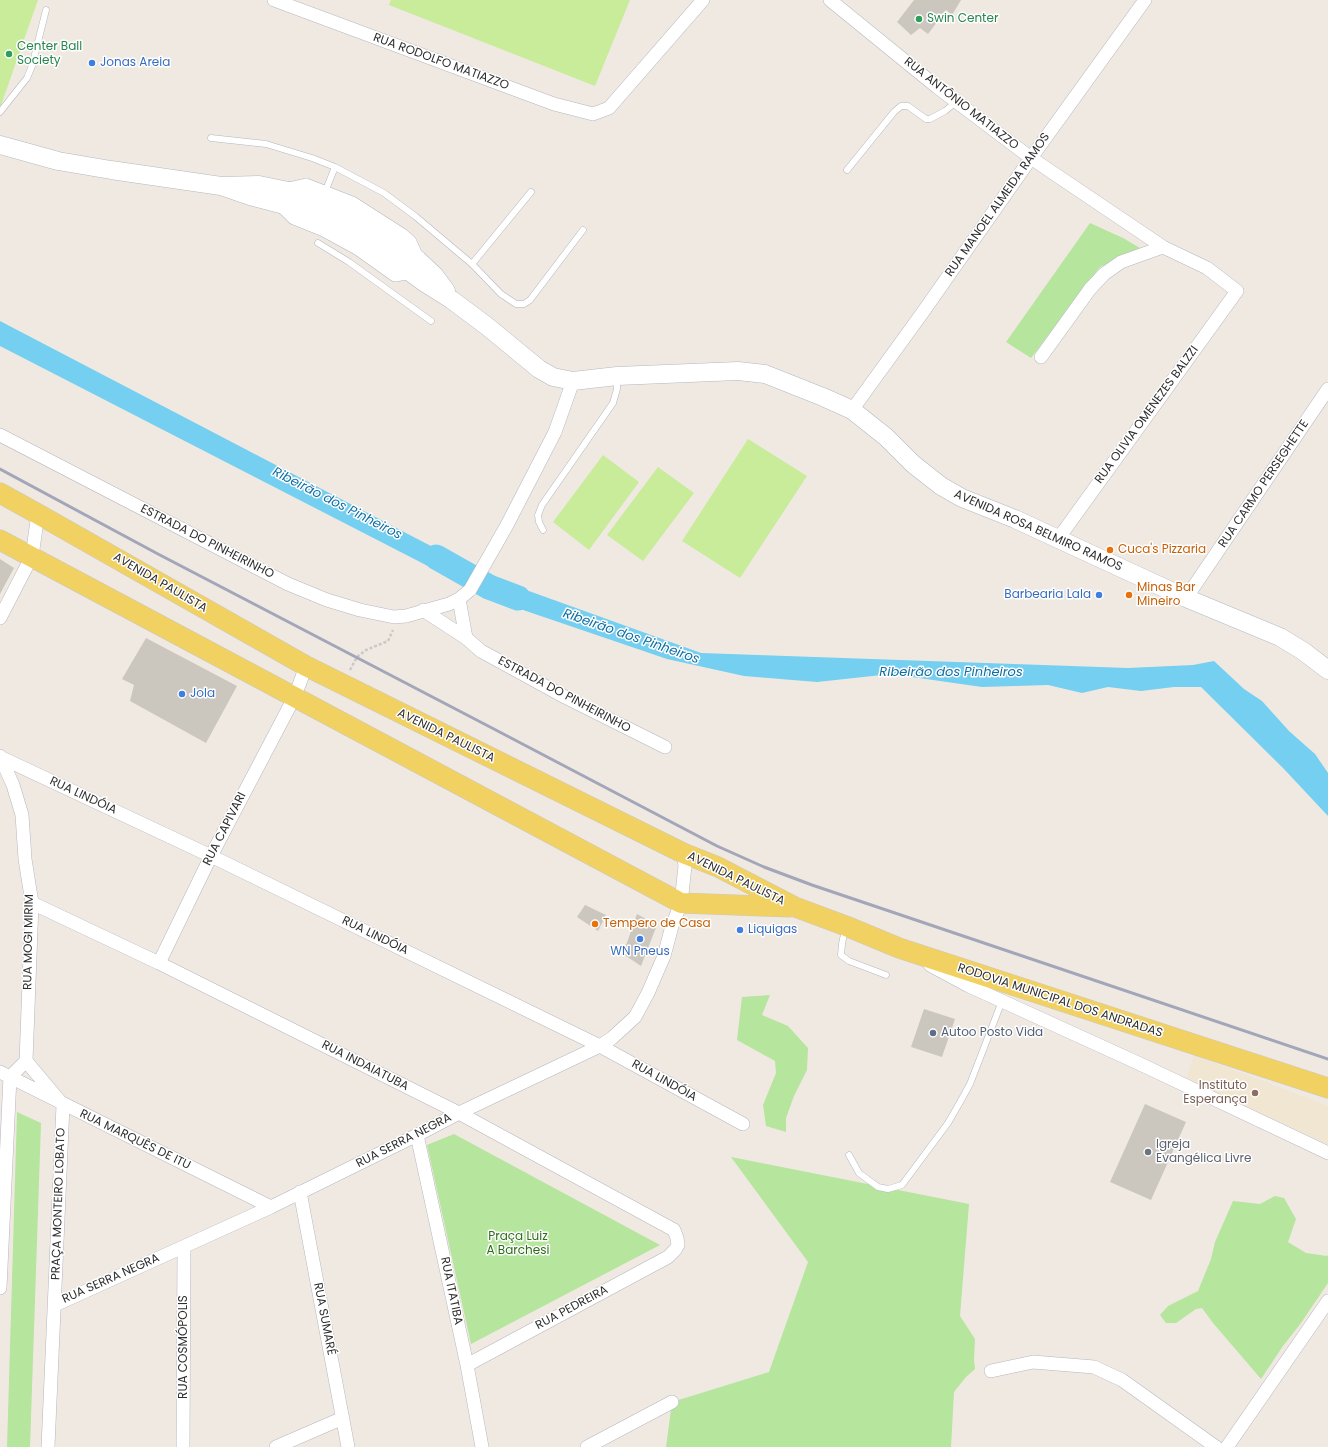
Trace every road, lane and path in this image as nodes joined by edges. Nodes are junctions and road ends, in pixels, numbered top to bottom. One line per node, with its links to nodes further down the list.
1 (274, 0): 2 (street, RUA RODOLFO MATIAZZO)
2 (703, 0)
3 (830, 0): 6 (street, RUA ANTÔNIO MATIAZZO)
4 (1145, 0): 10 (street, RUA MANOEL ALMEIDA RAMOS)
5 (46, 10): 7 (lane)
6 (956, 102): 10 (street, RUA ANTÔNIO MATIAZZO); 12 (lane)
7 (0, 112)
8 (211, 138): 11 (lane)
9 (0, 145): 15 (main road)
10 (1031, 158): 18 (street, RUA ANTÔNIO MATIAZZO); 27 (street, RUA MANOEL ALMEIDA RAMOS)
11 (335, 167): 13 (lane); 20 (lane)
12 (847, 170)
13 (325, 192): 15 (street); 19 (street)
14 (531, 192): 20 (lane)
15 (285, 200): 19 (main road, AVENIDA ROSA BELMIRO RAMOS); 19 (street)
16 (583, 230): 20 (lane)
17 (318, 242): 22 (lane)
18 (1162, 247): 21 (street, RUA ANTÔNIO MATIAZZO); 23 (street)
19 (412, 261): 25 (main road, AVENIDA ROSA BELMIRO RAMOS)
20 (472, 264)
21 (1237, 291): 32 (street, RUA OLIVIA OMENEZES BALZZI)
22 (431, 321)
23 (1041, 357)
24 (617, 376): 25 (main road, AVENIDA ROSA BELMIRO RAMOS); 27 (main road, AVENIDA ROSA BELMIRO RAMOS); 31 (lane)
25 (573, 381): 36 (street, ESTRADA DO PINHEIRINHO)
26 (1328, 389): 35 (street, RUA CARMO PERSEGHETTE)
27 (852, 410): 32 (main road, AVENIDA ROSA BELMIRO RAMOS)
28 (0, 435): 38 (street, ESTRADA DO PINHEIRINHO)
29 (0, 493): 30 (main road, AVENIDA PAULISTA)
30 (38, 514): 34 (street); 41 (main road, AVENIDA PAULISTA)
31 (543, 530)
32 (1058, 539): 35 (main road, AVENIDA ROSA BELMIRO RAMOS)
33 (0, 540): 34 (main road, AVENIDA PAULISTA)
34 (32, 556): 39 (street); 44 (main road, AVENIDA PAULISTA)
35 (1186, 598): 42 (main road, AVENIDA ROSA BELMIRO RAMOS)
36 (459, 599): 37 (street, ESTRADA DO PINHEIRINHO); 40 (street)
37 (423, 610): 38 (street, ESTRADA DO PINHEIRINHO); 40 (street, ESTRADA DO PINHEIRINHO)
38 (396, 617): 43 (path)
39 (0, 618)
40 (466, 638): 45 (street, ESTRADA DO PINHEIRINHO)
41 (306, 666): 43 (main road, AVENIDA PAULISTA); 44 (street, RUA CAPIVARI)
42 (1328, 670)
43 (344, 685): 47 (main road, AVENIDA PAULISTA)
44 (295, 696): 48 (street, RUA CAPIVARI); 50 (main road, AVENIDA PAULISTA)
45 (664, 747)
46 (1, 757): 48 (street, RUA LINDÓIA); 49 (street, RUA MOGI MIRIM)
47 (683, 853): 50 (street, RUA SERRA NEGRA); 51 (main road, AVENIDA PAULISTA)
48 (211, 856): 54 (street, RUA CAPIVARI); 57 (street, RUA LINDÓIA)
49 (32, 903): 54 (street, RUA INDAIATUBA); 58 (street, RUA MOGI MIRIM)
50 (681, 903): 51 (main road, AVENIDA PAULISTA); 57 (street, RUA SERRA NEGRA)
51 (795, 907): 52 (main road, RODOVIA MUNICIPAL DOS ANDRADAS)
52 (846, 926): 53 (main road, RODOVIA MUNICIPAL DOS ANDRADAS); 55 (lane)
53 (899, 948): 56 (street); 60 (main road, RODOVIA MUNICIPAL DOS ANDRADAS)
54 (160, 963): 62 (street, RUA INDAIATUBA)
55 (886, 975)
56 (1002, 1002): 65 (street); 66 (lane)
57 (600, 1046): 62 (street, RUA SERRA NEGRA); 63 (street, RUA LINDÓIA)
58 (26, 1061): 59 (street); 61 (street)
59 (5, 1075): 61 (street, RUA MARQUÊS DE ITU); 71 (street)
60 (1328, 1088)
61 (63, 1104): 68 (street, RUA MARQUÊS DE ITU); 73 (street, PRAÇA MONTEIRO LOBATO)
62 (458, 1113): 64 (street, RUA SERRA NEGRA); 70 (street, RUA INDAIATUBA)
63 (743, 1124)
64 (417, 1136): 67 (street, RUA SERRA NEGRA); 74 (street, RUA ITATIBA)
65 (1328, 1153)
66 (849, 1155)
67 (300, 1192): 68 (street, RUA SERRA NEGRA); 77 (street, RUA SUMARÉ)
68 (271, 1206): 69 (street, RUA SERRA NEGRA)
69 (184, 1247): 73 (street, RUA SERRA NEGRA); 79 (street, RUA COSMÓPOLIS)
70 (675, 1250): 74 (street, RUA PEDREIRA)
71 (0, 1288)
72 (1328, 1301): 85 (street)
73 (55, 1305): 78 (street, PRAÇA MONTEIRO LOBATO)
74 (467, 1365): 82 (street, RUA ITATIBA)
75 (991, 1371): 84 (street)
76 (672, 1402): 83 (street)
77 (343, 1418): 80 (street); 81 (street, RUA SUMARÉ)
78 (48, 1447)
79 (183, 1447)
80 (276, 1447)
81 (348, 1447)
82 (482, 1447)
83 (587, 1447)
84 (1216, 1447)
85 (1227, 1447)

